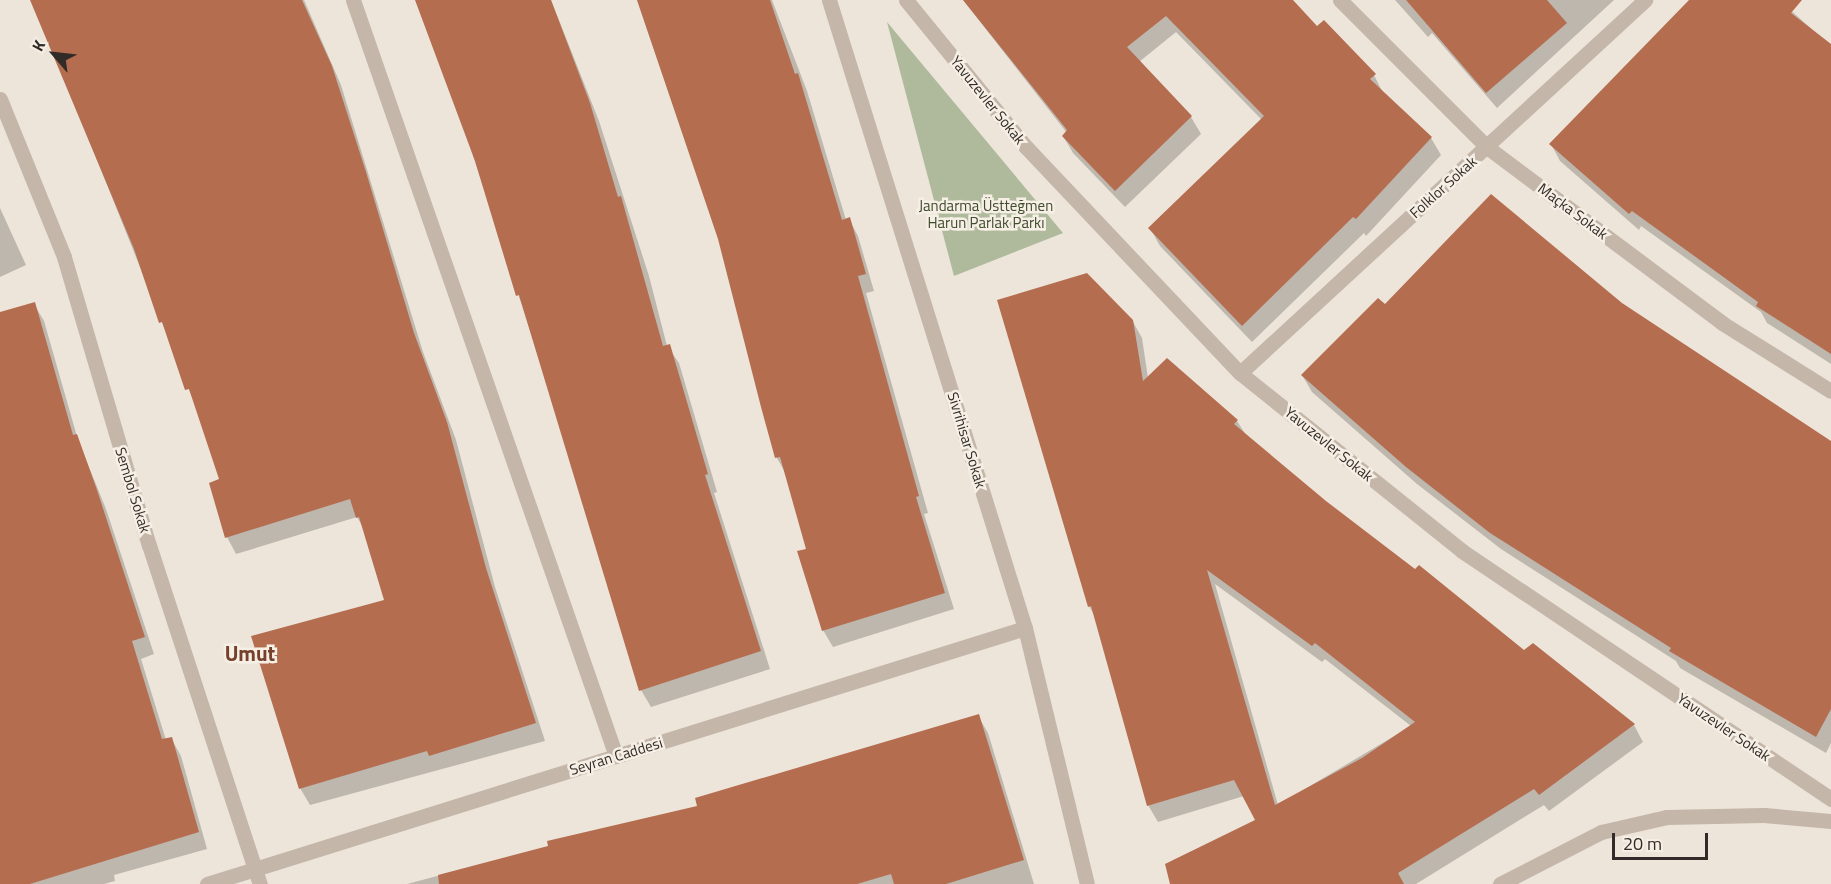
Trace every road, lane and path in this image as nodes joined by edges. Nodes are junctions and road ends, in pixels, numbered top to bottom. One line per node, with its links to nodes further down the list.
1 (353, 0): 11 (street)
2 (829, 0): 10 (street, Sivrihisar Sokak)
3 (906, 0): 8 (street, Yavuzevler Sokak)
4 (1340, 0): 7 (street, Maçka Sokak)
5 (1645, 0): 7 (street, Folklor Sokak)
6 (0, 99): 14 (street, Sembol Sokak)
7 (1487, 147): 8 (street, Folklor Sokak); 9 (street, Maçka Sokak)
8 (1240, 373): 12 (street, Yavuzevler Sokak)
9 (1831, 391)
10 (1025, 628): 11 (street, Seyran Caddesi); 16 (street, Sivrihisar Sokak)
11 (616, 756): 14 (street, Seyran Caddesi)
12 (1831, 800)
13 (1831, 821): 17 (street)
14 (258, 877): 15 (street, Seyran Caddesi)
15 (207, 884)
16 (1087, 884)
17 (1500, 884)

